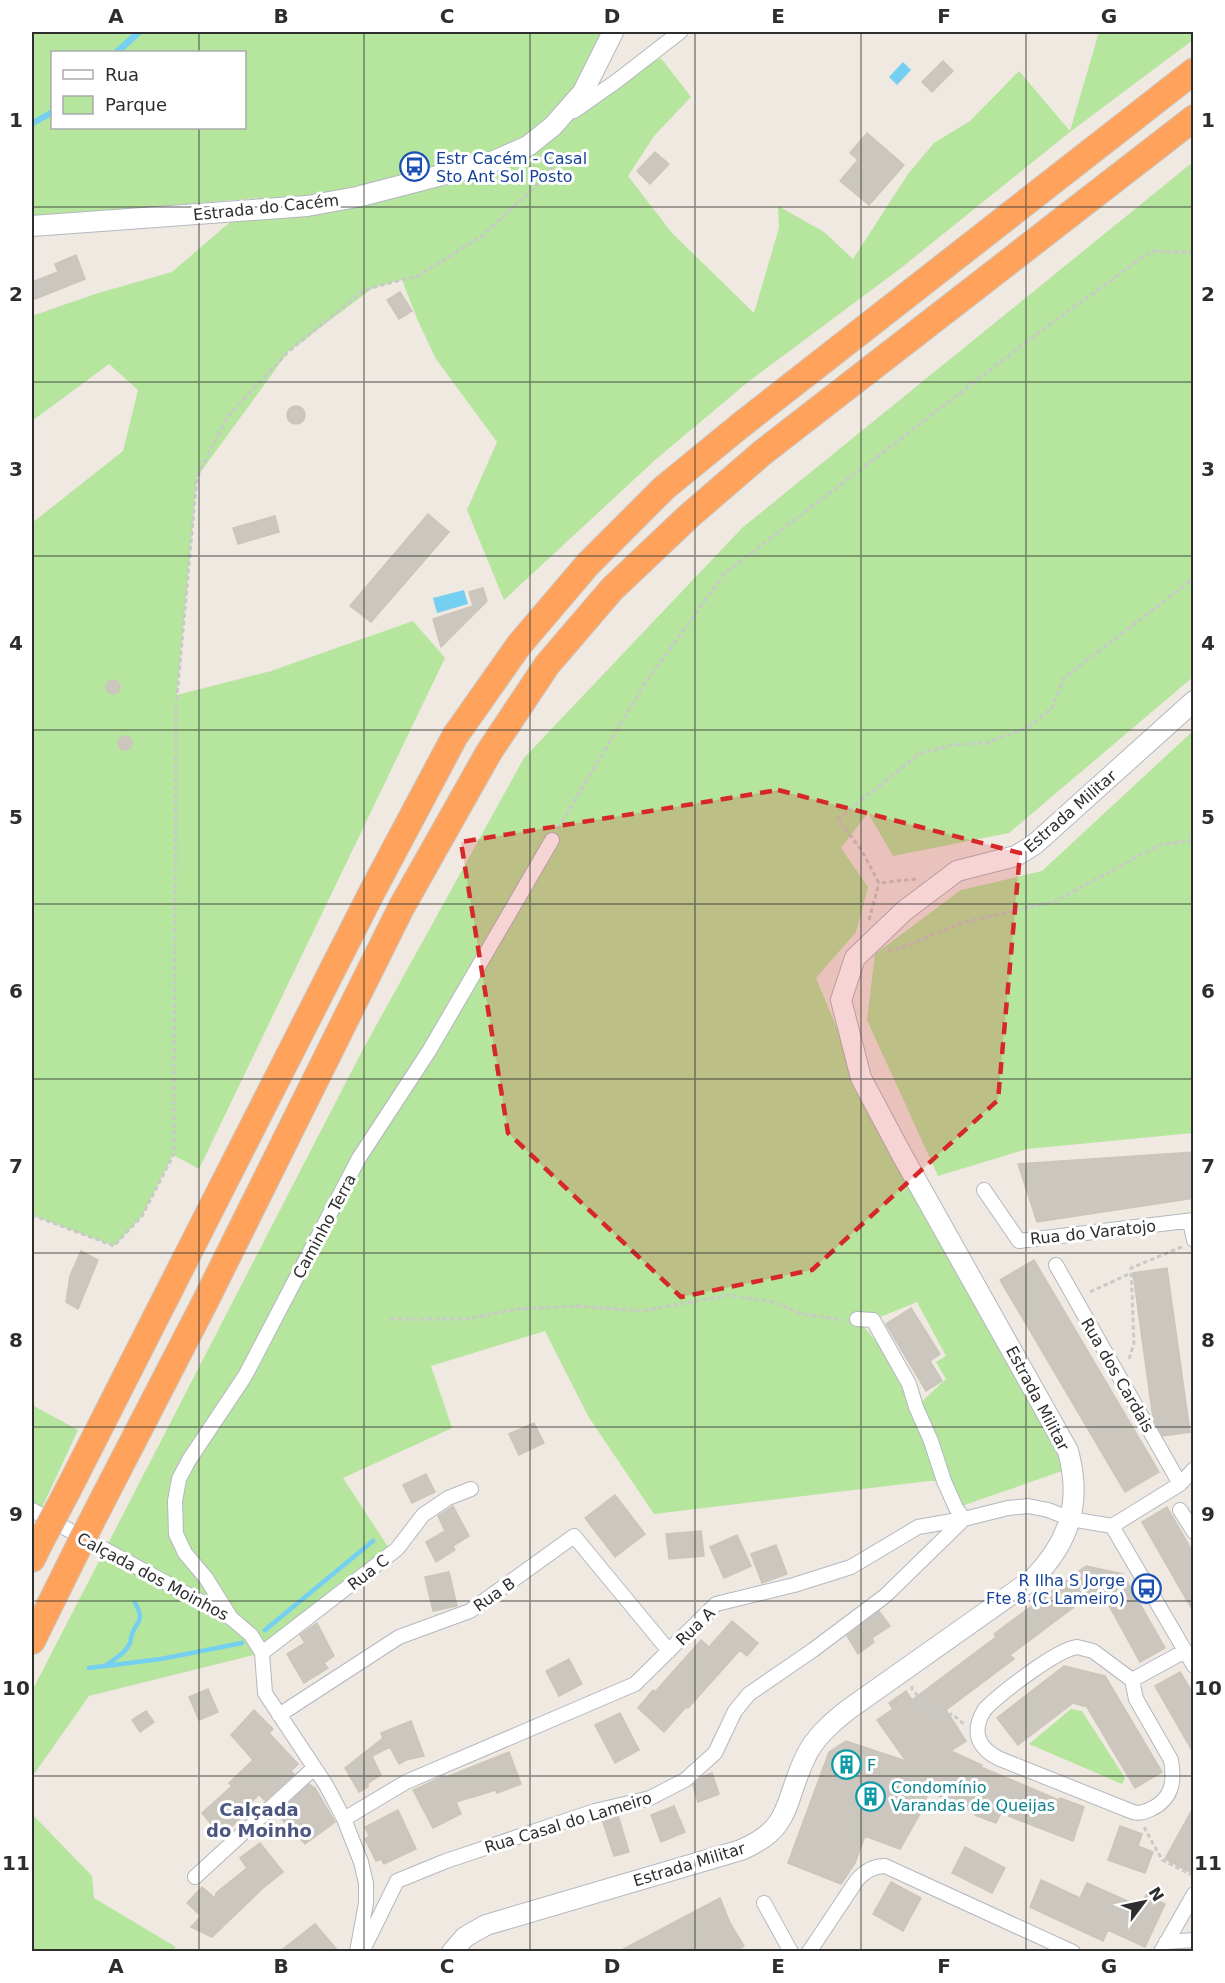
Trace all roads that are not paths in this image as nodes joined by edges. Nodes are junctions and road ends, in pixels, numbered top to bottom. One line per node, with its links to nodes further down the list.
1 (614, 32): 5 (street, Estrada do Cacém)
2 (680, 32): 5 (street)
3 (1194, 70): 23 (highway, bridge)
4 (1194, 118): 25 (highway, bridge)
5 (553, 126): 6 (street, Estrada do Cacém)
6 (34, 227)
7 (1194, 701): 20 (street, Estrada Militar)
8 (552, 840): 24 (street, Caminho Terra)
9 (984, 1190): 10 (street, Rua do Varatojo)
10 (1192, 1221): 11 (street)
11 (1194, 1241)
12 (1056, 1265): 15 (street, Rua dos Cardais)
13 (857, 1319): 19 (street)
14 (1194, 1469): 15 (street)
15 (1180, 1484): 21 (street)
16 (471, 1488): 28 (street, Rua C)
17 (32, 1510): 24 (street, Calçada dos Moinhos)
18 (1180, 1510): 22 (street)
19 (964, 1519): 20 (street, Rua A); 26 (street, Rua A); 40 (street, Rua Casal do Lameiro)
20 (1071, 1519): 21 (street, Rua A); 41 (street, Estrada Militar)
21 (1112, 1526): 27 (street)
22 (1194, 1532)
23 (37, 1549)
24 (231, 1618): 28 (street, Calçada dos Moinhos)
25 (32, 1641)
26 (669, 1651): 31 (street, Rua B); 33 (street, Rua A)
27 (1185, 1651): 29 (street); 30 (street)
28 (262, 1653): 31 (street)
29 (1194, 1666)
30 (1132, 1680): 30 (street)
31 (279, 1715): 32 (street)
32 (314, 1768): 33 (street); 34 (street)
33 (344, 1820): 39 (street)
34 (195, 1877)
35 (1194, 1894): 38 (street)
36 (764, 1903): 42 (street)
37 (1194, 1940): 38 (street)
38 (1163, 1947)
39 (357, 1952)
40 (362, 1952)
41 (452, 1952)
42 (791, 1952)
43 (809, 1952): 44 (street)
44 (1073, 1952)

